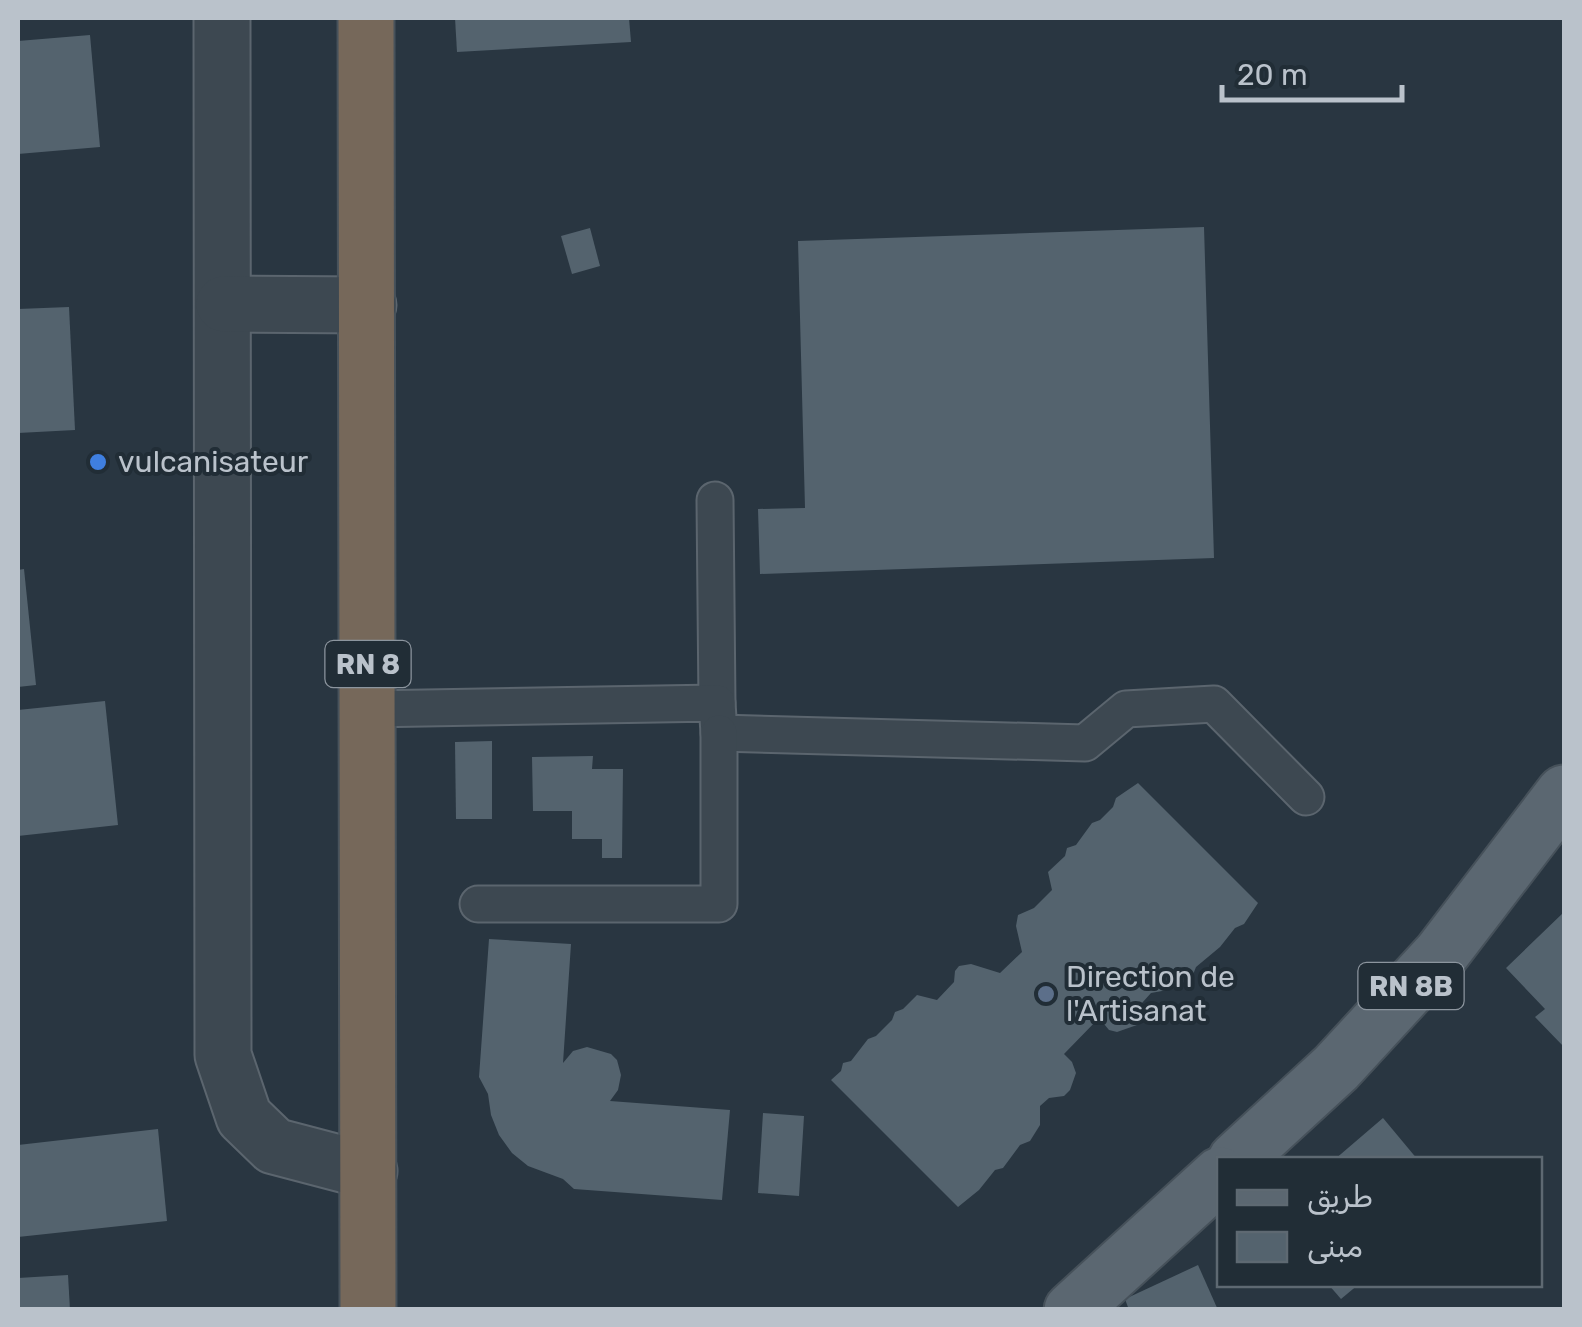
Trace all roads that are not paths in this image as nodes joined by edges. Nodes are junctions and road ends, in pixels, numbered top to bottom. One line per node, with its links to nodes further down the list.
1 (222, 18): 3 (street)
2 (366, 18): 4 (highway, RN 8)
3 (224, 304): 4 (street); 12 (street)
4 (368, 305): 6 (highway, RN 8)
5 (715, 500): 7 (lane)
6 (368, 709): 7 (lane); 12 (highway, RN 8)
7 (718, 718): 9 (lane); 10 (lane)
8 (1564, 793): 11 (main road, RN 8B)
9 (1306, 797)
10 (478, 904)
11 (1239, 1157)
12 (369, 1171): 14 (highway, RN 8)
13 (1217, 1177): 15 (main road)
14 (368, 1310)
15 (1072, 1310)

